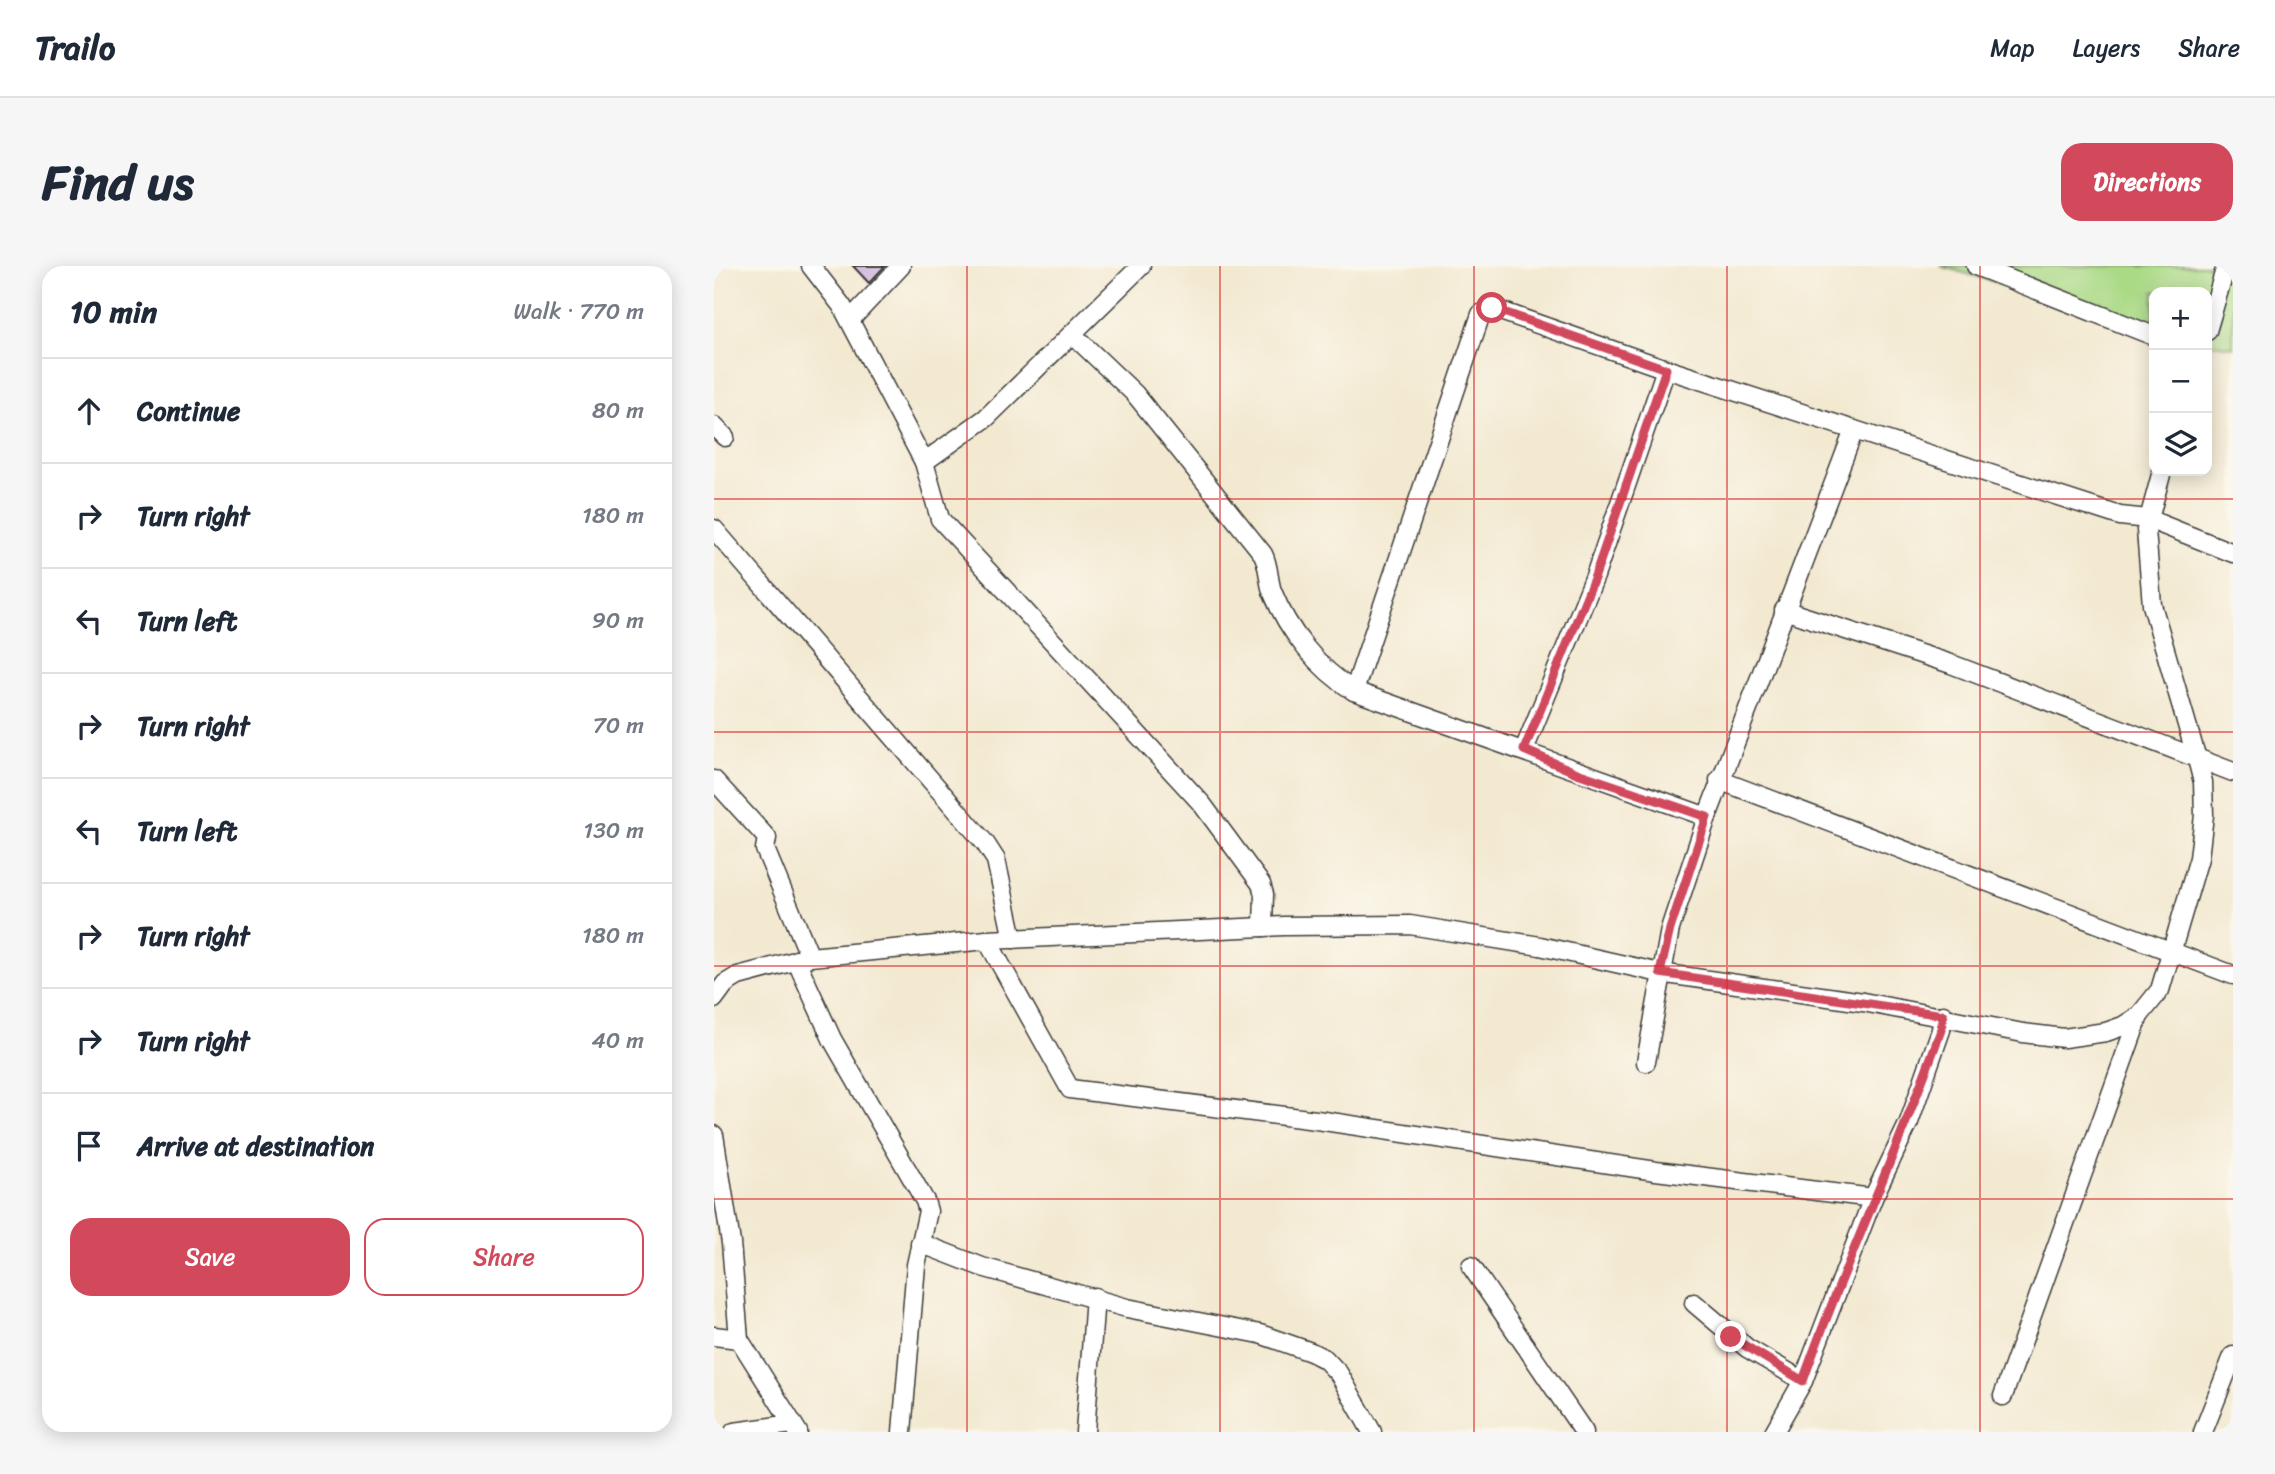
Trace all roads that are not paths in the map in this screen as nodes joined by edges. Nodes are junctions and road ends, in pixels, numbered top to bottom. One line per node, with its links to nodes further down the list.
1 (811, 266): 7 (street)
2 (901, 266): 7 (street)
3 (1141, 266): 8 (street)
4 (1976, 266): 9 (street)
5 (2226, 266): 6 (street)
6 (2212, 314)
7 (850, 320): 12 (street)
8 (1072, 334): 12 (street); 18 (street)
9 (2149, 334)
10 (1666, 369): 11 (street); 18 (street); 19 (street)
11 (1854, 430): 14 (street); 17 (street)
12 (924, 462): 25 (street)
13 (2161, 476): 14 (street)
14 (2148, 519): 16 (street); 20 (street)
15 (714, 529): 26 (street)
16 (2233, 553)
17 (1784, 610): 20 (street); 23 (street)
18 (1354, 691): 19 (street)
19 (1524, 750): 24 (street)
20 (2197, 760): 21 (street); 28 (street)
21 (2233, 772)
22 (714, 779): 29 (street)
23 (1719, 780): 24 (street); 28 (street)
24 (1707, 817): 30 (street)
25 (1262, 927): 26 (street); 30 (street)
26 (1013, 939): 27 (street)
27 (988, 940): 29 (street); 37 (street)
28 (2171, 952): 31 (street); 34 (street)
29 (803, 958): 32 (street); 38 (street)
30 (1660, 973): 33 (street); 35 (street)
31 (2233, 975)
32 (715, 995)
33 (1943, 1015): 34 (street); 37 (street)
34 (2139, 1016): 46 (street)
35 (1646, 1062)
36 (714, 1135): 43 (street)
37 (1873, 1198): 45 (street)
38 (919, 1243): 40 (street); 49 (street)
39 (1471, 1266): 52 (street)
40 (1095, 1297): 50 (street); 51 (street)
41 (1694, 1303): 45 (street)
42 (714, 1336): 43 (street)
43 (739, 1339): 47 (street)
44 (2232, 1362): 54 (street)
45 (1803, 1381): 53 (street)
46 (2003, 1396)
47 (795, 1428): 48 (street)
48 (734, 1432)
49 (902, 1432)
50 (1085, 1432)
51 (1372, 1432)
52 (1584, 1432)
53 (1774, 1432)
54 (2203, 1432)

